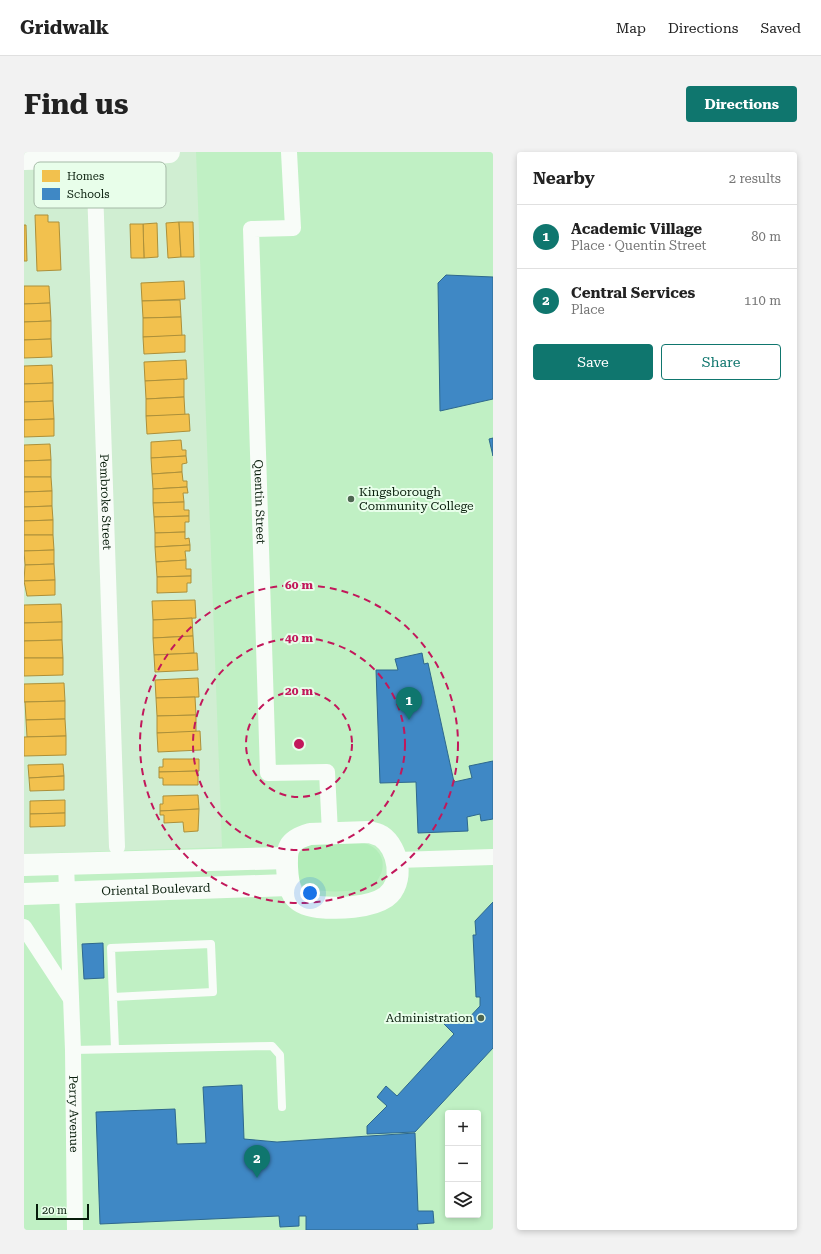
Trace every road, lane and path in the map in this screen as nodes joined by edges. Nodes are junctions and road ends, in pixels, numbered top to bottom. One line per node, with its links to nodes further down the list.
1 (169, 152): 3 (street)
2 (289, 152): 7 (street, Quentin Street)
3 (94, 158): 4 (street); 5 (street, Pembroke Street)
4 (24, 159)
5 (94, 162)
6 (96, 208): 8 (street, Pembroke Street)
7 (330, 833): 10 (street); 11 (street)
8 (117, 847)
9 (493, 857): 11 (street)
10 (287, 858): 12 (street); 14 (street)
11 (397, 860): 14 (street)
12 (66, 864): 13 (street); 15 (street, Perry Avenue)
13 (24, 865)
14 (288, 885): 15 (street, Oriental Boulevard)
15 (67, 892): 16 (street, Oriental Boulevard); 19 (street, Perry Avenue)
16 (24, 894)
17 (24, 927): 19 (street)
18 (113, 997): 18 (lane); 20 (lane)
19 (71, 999): 21 (street, Perry Avenue)
20 (115, 1049): 21 (lane); 22 (lane)
21 (73, 1050): 23 (street, Perry Avenue)
22 (282, 1107)
23 (75, 1230)

